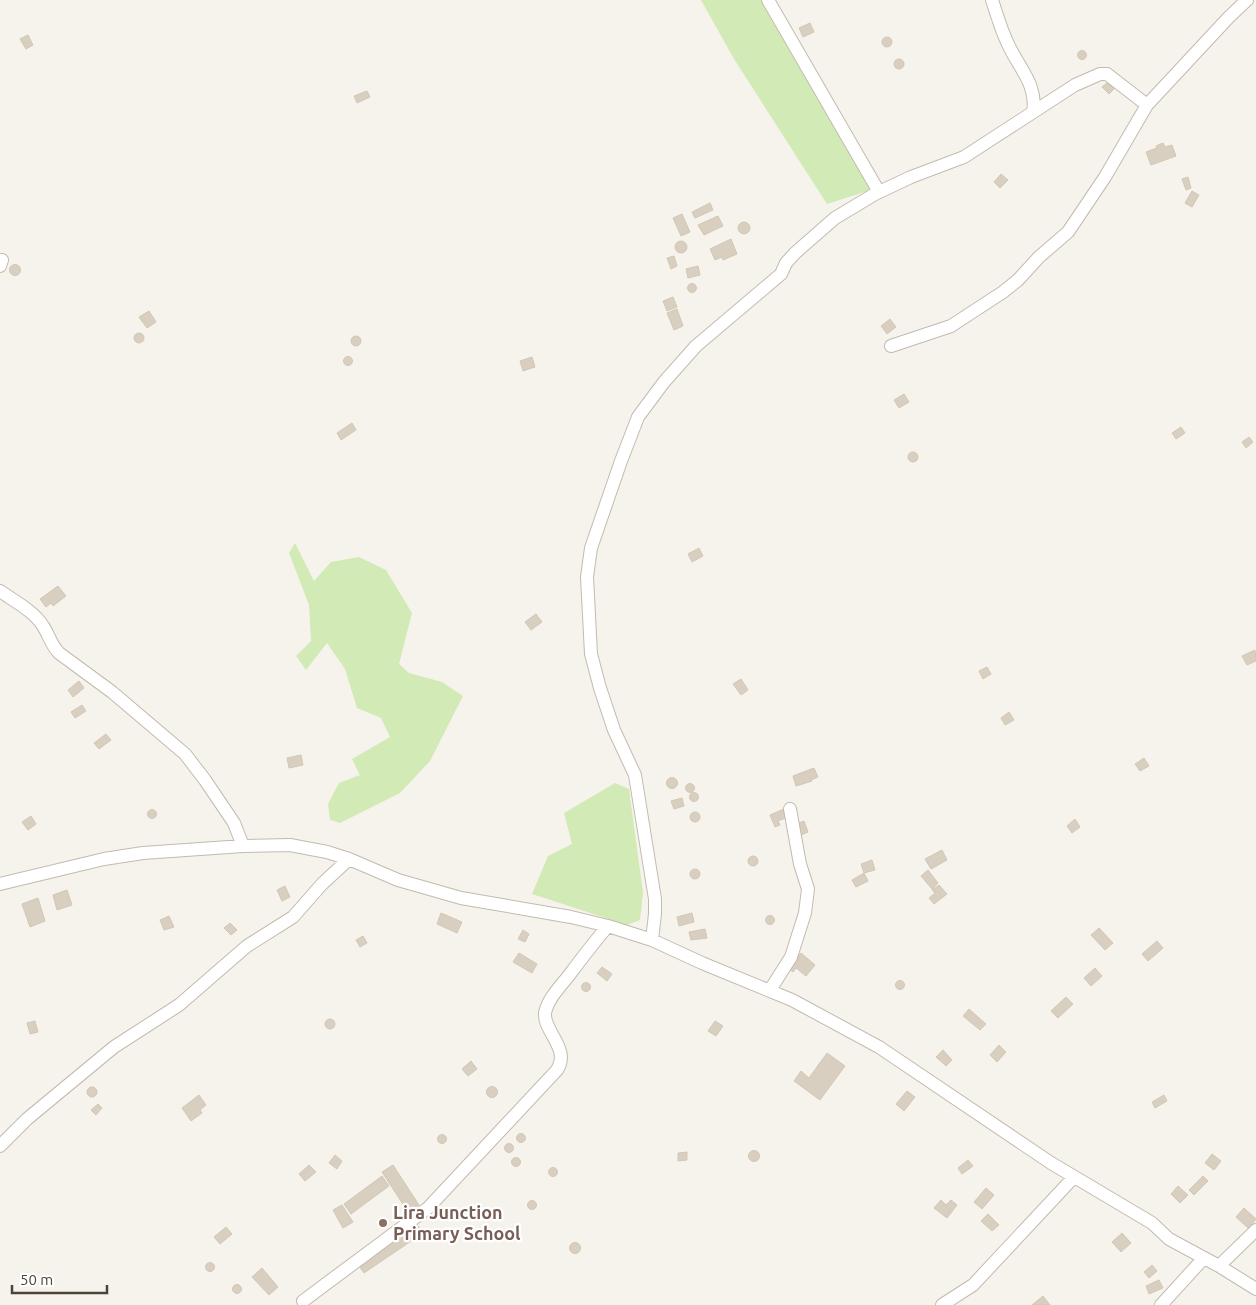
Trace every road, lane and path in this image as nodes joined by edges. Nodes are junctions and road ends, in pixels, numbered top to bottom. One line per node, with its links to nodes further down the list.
1 (768, 0): 6 (street)
2 (992, 0): 5 (street)
3 (1247, 0): 4 (street)
4 (1147, 105): 5 (street); 7 (street)
5 (1034, 112): 6 (street)
6 (879, 192): 14 (street)
7 (891, 346)
8 (0, 591): 10 (street)
9 (790, 810): 15 (street)
10 (243, 846): 11 (street); 12 (street)
11 (349, 859): 13 (street); 16 (street)
12 (0, 884)
13 (608, 926): 14 (street); 22 (street)
14 (652, 940): 15 (street)
15 (770, 990): 17 (street)
16 (0, 1146)
17 (1074, 1177): 19 (street); 23 (street)
18 (1256, 1230): 20 (street)
19 (1203, 1259): 20 (street); 24 (street)
20 (1219, 1266): 21 (street)
21 (1256, 1289)
22 (303, 1301)
23 (942, 1305)
24 (1161, 1305)

